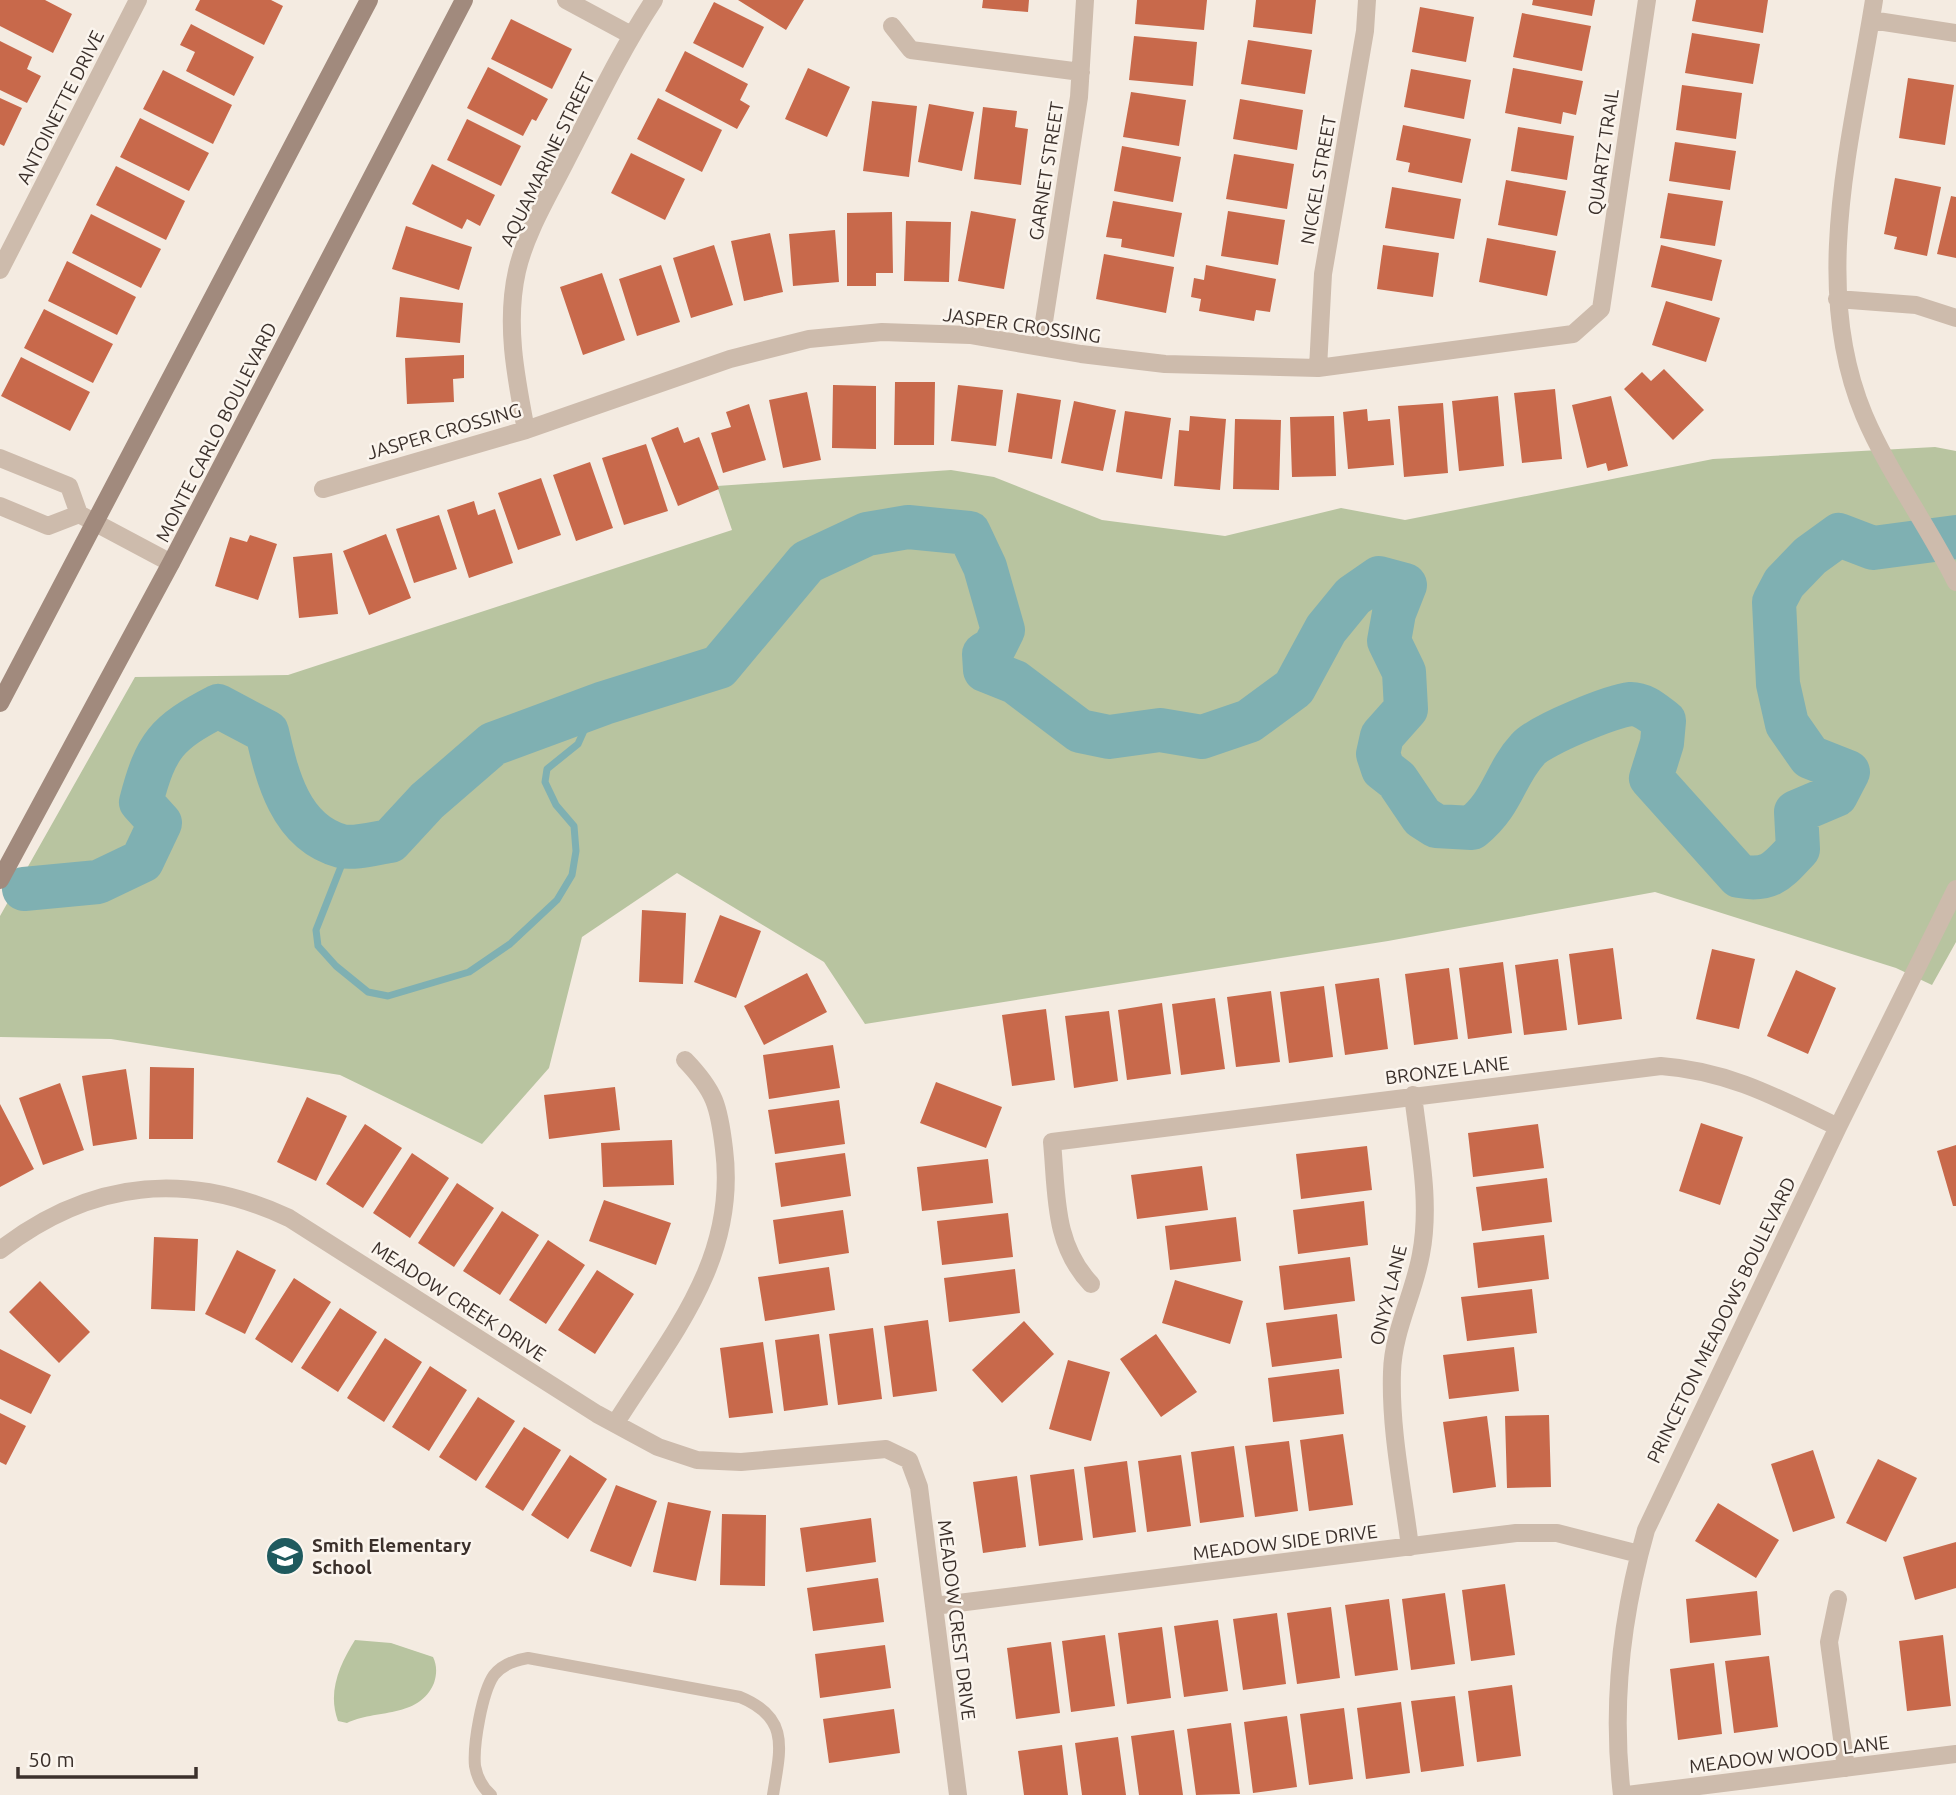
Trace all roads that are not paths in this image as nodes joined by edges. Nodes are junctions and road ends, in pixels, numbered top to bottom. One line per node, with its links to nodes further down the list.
1 (138, 0): 15 (street, ANTOINETTE DRIVE)
2 (369, 0): 26 (main road)
3 (464, 0): 27 (main road, MONTE CARLO BOULEVARD)
4 (566, 0): 13 (street)
5 (654, 0): 13 (street, AQUAMARINE STREET)
6 (1085, 0): 14 (street, GARNET STREET)
7 (1367, 0): 20 (street, NICKEL STREET)
8 (1647, 0): 17 (street, QUARTZ TRAIL)
9 (1874, 0): 10 (street)
10 (1871, 20): 12 (street); 16 (street)
11 (892, 26): 14 (street)
12 (1956, 33)
13 (631, 35): 21 (street, AQUAMARINE STREET)
14 (1081, 72): 19 (street, GARNET STREET)
15 (0, 270)
16 (1837, 299): 18 (street); 28 (street)
17 (1601, 309): 20 (street, JASPER CROSSING)
18 (1956, 318)
19 (1040, 347): 20 (street, JASPER CROSSING); 21 (street, JASPER CROSSING)
20 (1318, 369)
21 (526, 430): 23 (street, JASPER CROSSING)
22 (0, 458): 25 (street)
23 (323, 489)
24 (0, 506): 25 (street)
25 (79, 514): 26 (street)
26 (96, 523): 27 (street); 29 (main road)
27 (171, 563): 30 (main road, MONTE CARLO BOULEVARD)
28 (1956, 582)
29 (0, 703)
30 (0, 880)
31 (1956, 889): 34 (street, PRINCETON MEADOWS BOULEVARD)
32 (685, 1060): 37 (street)
33 (1413, 1095): 34 (street, BRONZE LANE); 36 (street, BRONZE LANE); 39 (street, ONYX LANE)
34 (1838, 1127): 40 (street, PRINCETON MEADOWS BOULEVARD)
35 (0, 1250): 37 (street, MEADOW CREEK DRIVE)
36 (1091, 1284)
37 (615, 1424): 38 (street, MEADOW CREEK DRIVE)
38 (904, 1455): 42 (street, MEADOW CREST DRIVE)
39 (1409, 1547): 40 (street, MEADOW SIDE DRIVE); 42 (street, MEADOW SIDE DRIVE)
40 (1639, 1555): 48 (street, PRINCETON MEADOWS BOULEVARD)
41 (1838, 1599): 44 (street)
42 (934, 1606): 47 (street, MEADOW CREST DRIVE)
43 (1956, 1754): 44 (street, MEADOW WOOD LANE)
44 (1846, 1768): 48 (street, MEADOW WOOD LANE)
45 (491, 1795): 46 (lane)
46 (773, 1795)
47 (958, 1795)
48 (1624, 1795)

